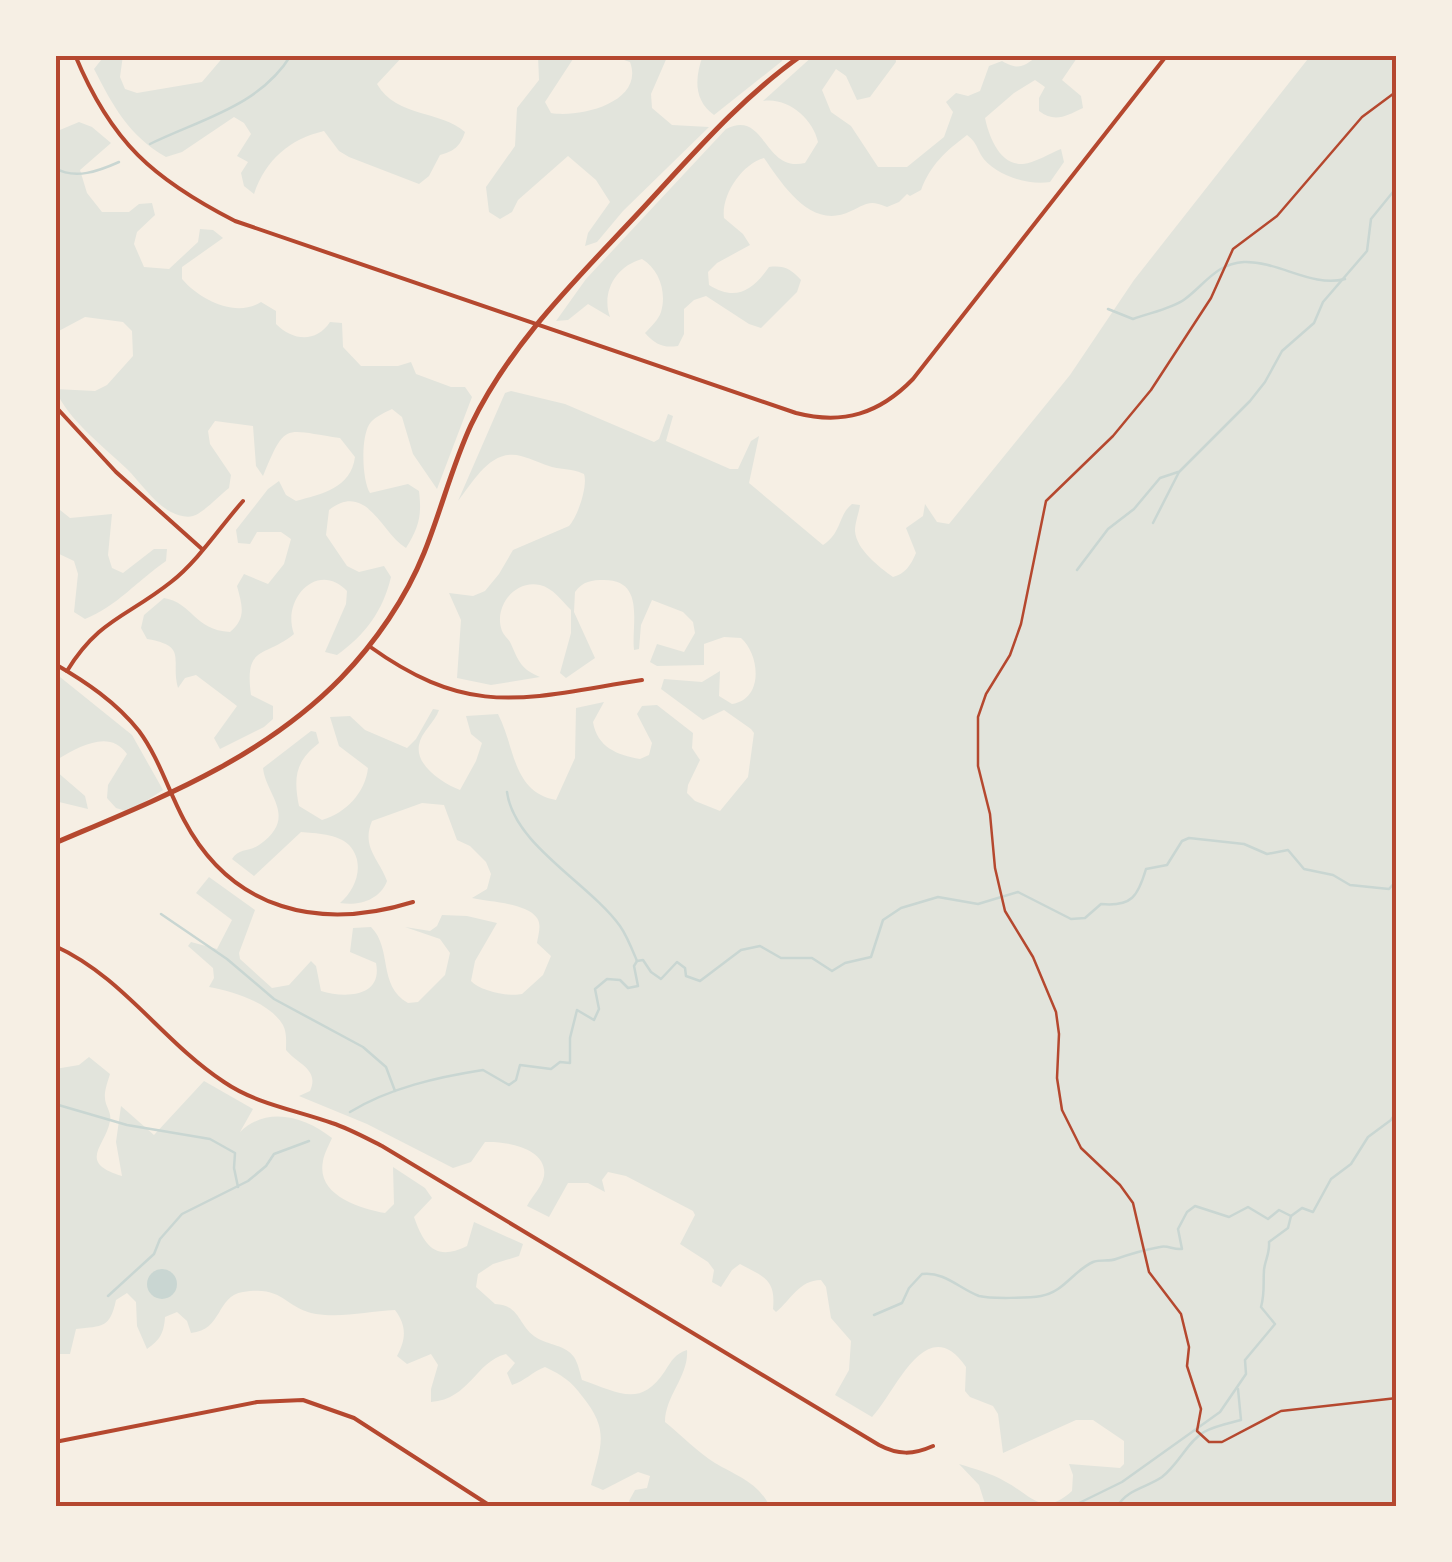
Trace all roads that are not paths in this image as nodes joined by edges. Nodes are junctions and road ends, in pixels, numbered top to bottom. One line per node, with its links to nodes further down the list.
1 (63, 55): 5 (street)
2 (75, 55): 6 (street)
3 (802, 55): 6 (street)
4 (1167, 55): 6 (street)
5 (55, 57)
6 (536, 324): 10 (street)
7 (55, 406): 9 (street)
8 (243, 501): 9 (street)
9 (202, 549): 12 (street)
10 (368, 646): 13 (street); 14 (street)
11 (55, 664): 12 (street)
12 (67, 671): 14 (street)
13 (642, 680)
14 (171, 793): 15 (street); 16 (street)
15 (55, 843)
16 (413, 902)
17 (55, 946): 19 (street)
18 (55, 1442): 20 (street)
19 (932, 1446)
20 (492, 1507)

